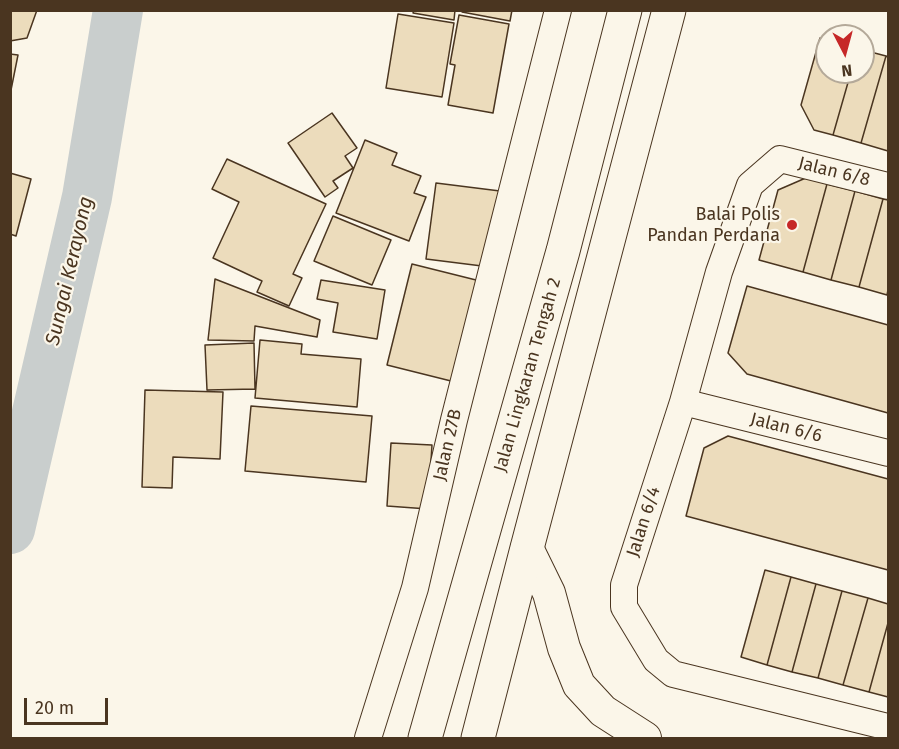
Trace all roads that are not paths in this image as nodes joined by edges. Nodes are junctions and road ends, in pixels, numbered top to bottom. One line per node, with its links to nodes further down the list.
1 (558, 10): 10 (street, Jalan 27B)
2 (625, 10): 11 (highway, Jalan Lingkaran Tengah 2)
3 (669, 10): 8 (highway)
4 (780, 159): 5 (street, Jalan 6/8); 6 (street, Jalan 6/4)
5 (888, 186)
6 (683, 402): 7 (street, Jalan 6/6); 9 (street, Jalan 6/4)
7 (888, 453)
8 (527, 548): 12 (highway); 13 (street)
9 (888, 727)
10 (368, 738)
11 (425, 738)
12 (478, 738)
13 (645, 738)

